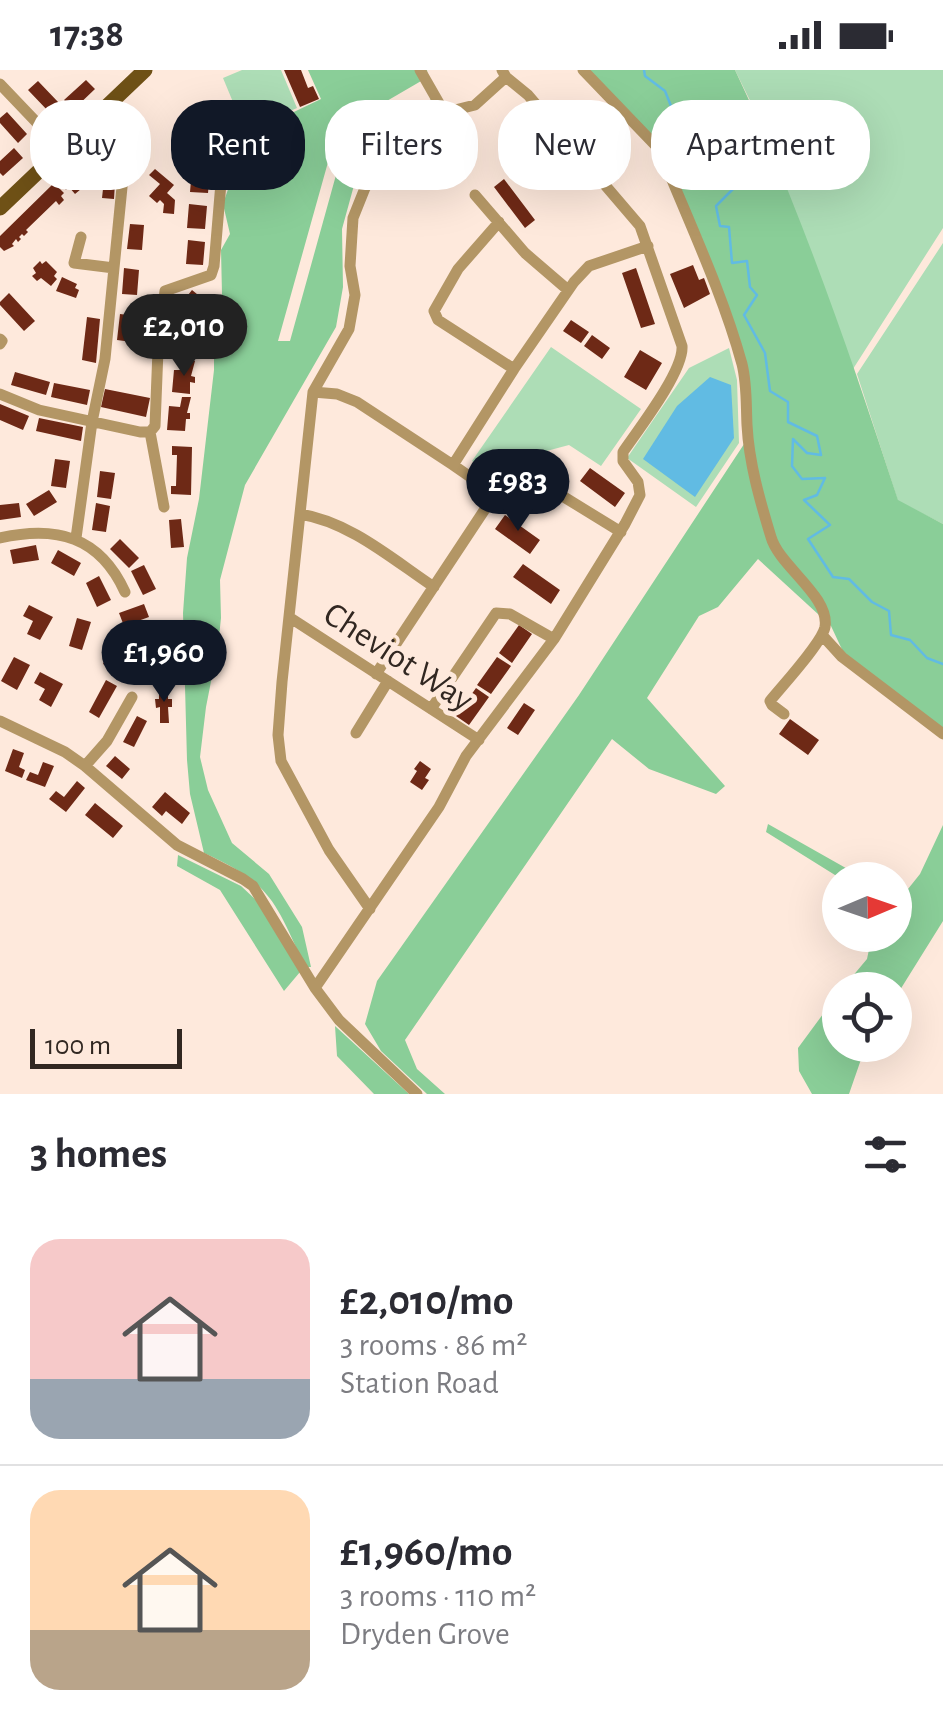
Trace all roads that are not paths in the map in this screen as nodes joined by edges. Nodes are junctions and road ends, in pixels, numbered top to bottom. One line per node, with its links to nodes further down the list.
1 (144, 70): 6 (main road)
2 (420, 70): 7 (street)
3 (583, 70): 36 (street)
4 (504, 74): 8 (street); 18 (street)
5 (0, 84): 9 (street)
6 (113, 100)
7 (437, 100)
8 (478, 102)
9 (30, 115)
10 (30, 178): 15 (main road)
11 (123, 190): 19 (street)
12 (220, 190): 25 (street)
13 (364, 190): 22 (street)
14 (475, 195): 16 (street)
15 (0, 208)
16 (498, 222): 20 (street); 21 (street)
17 (81, 237): 19 (street)
18 (648, 246): 20 (street); 30 (street)
19 (114, 268): 24 (street)
20 (568, 290): 21 (street)
21 (514, 370): 26 (street)
22 (313, 392): 26 (street); 29 (street)
23 (0, 394): 24 (street)
24 (92, 422): 25 (street); 32 (street)
25 (150, 432): 28 (street)
26 (454, 464): 33 (street)
27 (564, 497): 30 (street)
28 (164, 507)
29 (300, 514): 33 (street); 35 (street)
30 (621, 532): 37 (street)
31 (0, 538): 32 (street)
32 (76, 538): 34 (street)
33 (434, 586): 38 (street)
34 (125, 592)
35 (289, 618): 38 (street, Cheviot Way); 47 (street)
36 (822, 635): 41 (street); 44 (street)
37 (554, 639): 39 (street); 45 (street)
38 (382, 677): 39 (street, Cheviot Way); 43 (street)
39 (430, 709): 45 (street, Cheviot Way)
40 (140, 712): 46 (street)
41 (784, 714)
42 (0, 720): 46 (street)
43 (356, 733)
44 (943, 734)
45 (479, 740): 47 (street)
46 (85, 766): 48 (street)
47 (370, 909): 48 (street)
48 (314, 988): 49 (street)
49 (418, 1094)

